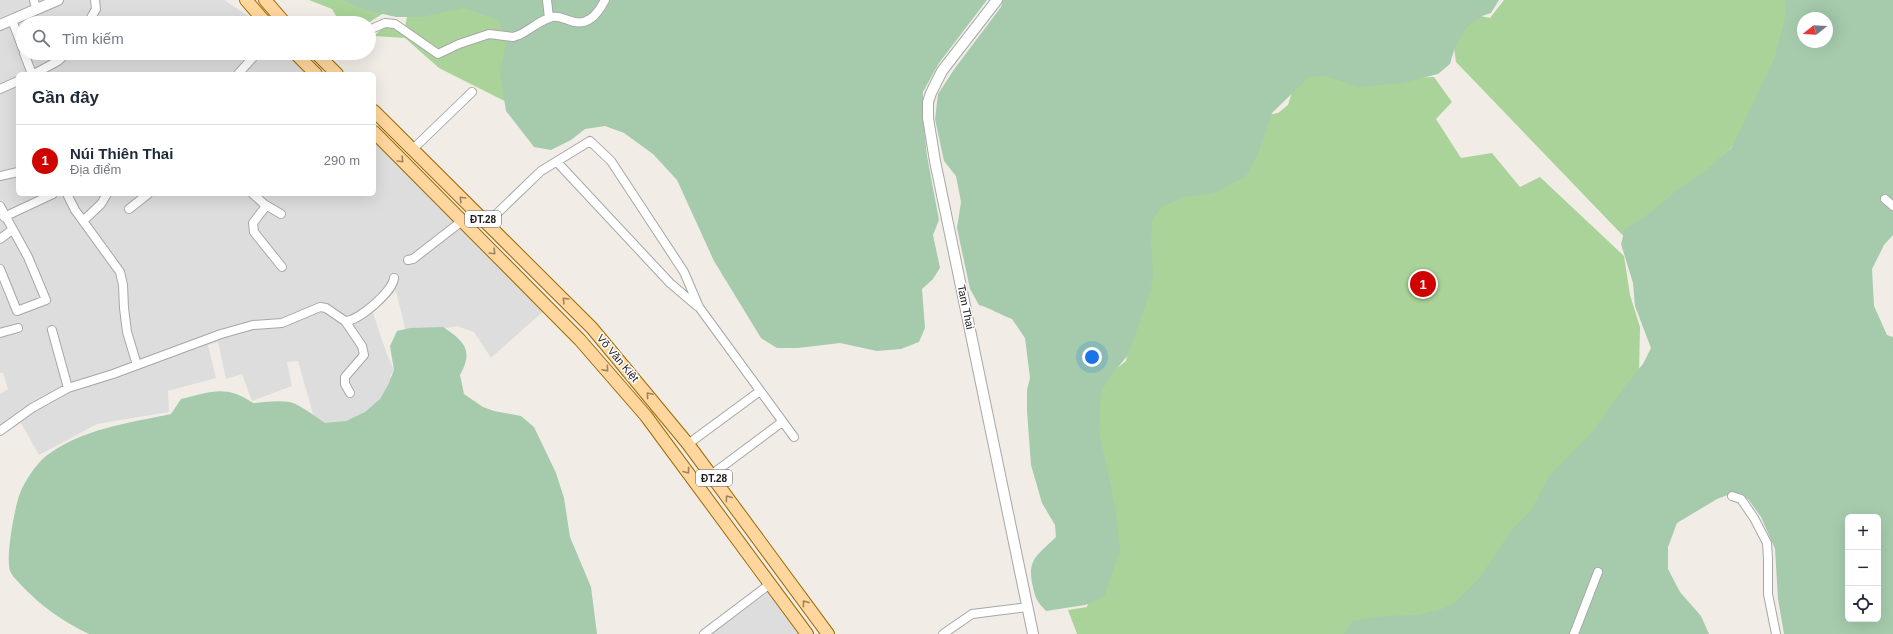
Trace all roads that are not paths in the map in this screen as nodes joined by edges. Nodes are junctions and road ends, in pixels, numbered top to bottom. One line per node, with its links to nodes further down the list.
1 (58, 0): 8 (street)
2 (95, 0): 10 (street)
3 (246, 0): 11 (main road)
4 (265, 0): 12 (main road)
5 (547, 0): 14 (street)
6 (605, 0): 14 (street)
7 (997, 0): 80 (street, Tam Thai)
8 (35, 5): 9 (street)
9 (18, 16)
10 (92, 16)
11 (260, 16)
12 (280, 16)
13 (16, 17): 15 (street)
14 (549, 18): 17 (street)
15 (12, 20): 16 (street); 18 (street)
16 (0, 25)
17 (376, 27)
18 (16, 31)
19 (27, 60): 24 (street)
20 (59, 60): 25 (street)
21 (251, 60): 26 (street)
22 (302, 60): 27 (main road)
23 (323, 60): 28 (main road)
24 (32, 72)
25 (37, 72)
26 (240, 72)
27 (314, 72)
28 (335, 72)
29 (16, 82): 30 (street)
30 (0, 89)
31 (472, 92): 34 (street)
32 (376, 113): 34 (main road, Võ Văn Kiệt / ĐT.28)
33 (376, 134): 39 (main road, Võ Văn Kiệt / ĐT.28, one-way to 39)
34 (413, 150): 38 (main road, Võ Văn Kiệt / ĐT.28)
35 (557, 162): 54 (street); 61 (street); 61 (street)
36 (16, 172): 37 (street)
37 (0, 176)
38 (445, 181): 39 (main road); 54 (main road, Võ Văn Kiệt / ĐT.28, one-way to 38)
39 (434, 192): 53 (main road, Võ Văn Kiệt / ĐT.28)
40 (49, 196): 51 (street)
41 (68, 196): 52 (street)
42 (106, 196): 52 (street)
43 (146, 196): 49 (street)
44 (255, 196): 47 (street)
45 (1885, 200): 48 (street)
46 (0, 206): 51 (street)
47 (266, 206): 50 (street); 58 (street)
48 (1893, 206)
49 (129, 210)
50 (281, 214)
51 (4, 216): 55 (street)
52 (83, 221): 68 (street)
53 (462, 221): 57 (street); 67 (main road, Võ Văn Kiệt / ĐT.28, one-way to 67)
54 (487, 223): 64 (main road, Võ Văn Kiệt / ĐT.28, one-way to 54)
55 (12, 230): 56 (street); 59 (street)
56 (0, 240)
57 (408, 260)
58 (282, 267)
59 (0, 269)
60 (394, 278): 62 (street)
61 (699, 307): 70 (street)
62 (345, 321): 68 (street); 71 (street)
63 (18, 328): 66 (street)
64 (592, 328): 67 (main road); 75 (main road, Võ Văn Kiệt / ĐT.28, one-way to 64)
65 (52, 330): 69 (street)
66 (0, 333)
67 (580, 340): 79 (main road, Võ Văn Kiệt / ĐT.28, one-way to 79)
68 (137, 365): 69 (street)
69 (68, 388): 73 (street)
70 (760, 391): 72 (street); 75 (street)
71 (350, 393)
72 (782, 422): 74 (street); 76 (street)
73 (0, 431)
74 (794, 437)
75 (688, 444): 76 (main road, Võ Văn Kiệt / ĐT.28)
76 (711, 475): 83 (main road, Võ Văn Kiệt / ĐT.28, one-way to 76)
77 (1732, 496): 87 (street)
78 (1598, 572): 86 (street)
79 (770, 584): 81 (street); 82 (main road, Võ Văn Kiệt / ĐT.28)
80 (1028, 607): 84 (street); 85 (street, Tam Thai)
81 (704, 634)
82 (807, 634)
83 (828, 634)
84 (942, 634)
85 (1033, 634)
86 (1574, 634)
87 (1776, 634)

